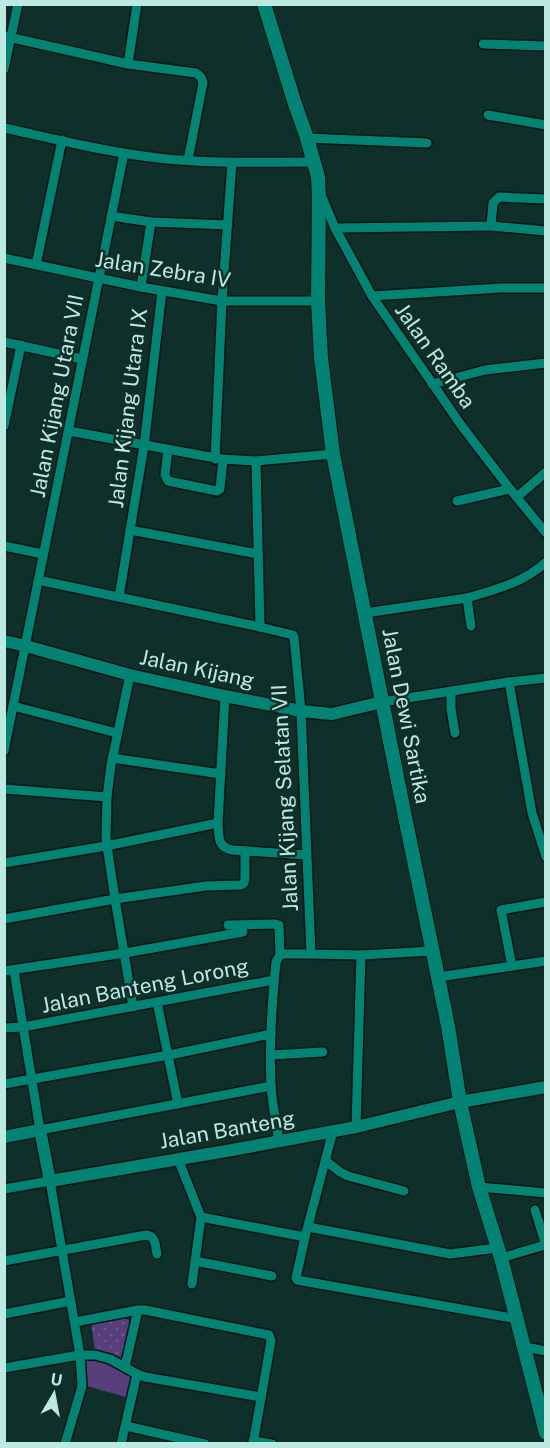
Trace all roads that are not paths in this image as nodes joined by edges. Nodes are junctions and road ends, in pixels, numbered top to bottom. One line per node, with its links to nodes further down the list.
1 (18, 4): 4 (street)
2 (137, 4): 7 (street)
3 (264, 4): 12 (main road, Jalan Dewi Sartika)
4 (8, 37): 7 (street); 8 (street)
5 (483, 44): 6 (street)
6 (546, 46)
7 (128, 64): 16 (street)
8 (4, 69)
9 (488, 115): 10 (street)
10 (546, 124)
11 (4, 128): 13 (street)
12 (307, 138): 14 (street); 18 (main road, Jalan Dewi Sartika)
13 (62, 140): 15 (street); 28 (street)
14 (427, 143)
15 (124, 153): 16 (street); 21 (street, Jalan Kijang Utara VII)
16 (188, 160): 17 (street)
17 (232, 162): 18 (street); 23 (street)
18 (314, 162): 19 (main road, Jalan Dewi Sartika)
19 (319, 186): 25 (street, Jalan Ramba); 35 (main road, Jalan Dewi Sartika)
20 (546, 199): 24 (street)
21 (111, 216): 22 (street); 29 (street, Jalan Kijang Utara VII)
22 (151, 222): 23 (street); 30 (street)
23 (228, 225): 34 (street)
24 (491, 226): 25 (street); 26 (street)
25 (336, 228): 33 (street, Jalan Ramba)
26 (546, 231)
27 (4, 258): 28 (street, Jalan Zebra IV)
28 (36, 265): 29 (street, Jalan Zebra IV)
29 (98, 279): 30 (street, Jalan Zebra IV); 38 (street, Jalan Kijang Utara VII)
30 (141, 287): 32 (street, Jalan Zebra IV)
31 (546, 288): 33 (street)
32 (162, 291): 34 (street, Jalan Zebra IV); 43 (street, Jalan Kijang Utara IX)
33 (372, 296): 40 (street, Jalan Ramba)
34 (222, 301): 35 (street, Jalan Zebra IV); 46 (street)
35 (318, 301): 45 (main road, Jalan Dewi Sartika)
36 (4, 342): 37 (street)
37 (21, 345): 38 (street); 41 (street)
38 (82, 359): 42 (street, Jalan Kijang Utara VII)
39 (546, 363): 40 (street)
40 (432, 384): 49 (street, Jalan Ramba)
41 (4, 426)
42 (69, 430): 43 (street); 55 (street, Jalan Kijang Utara VII)
43 (144, 446): 44 (street); 52 (street, Jalan Kijang Utara IX)
44 (168, 450): 46 (street); 46 (street)
45 (333, 454): 47 (street); 61 (main road, Jalan Dewi Sartika)
46 (219, 459): 47 (street)
47 (256, 461): 56 (street)
48 (546, 472): 50 (street)
49 (510, 489): 50 (street, Jalan Ramba); 51 (street)
50 (517, 497): 53 (street, Jalan Ramba)
51 (457, 501)
52 (130, 530): 56 (street, Jalan Kijang Utara IX); 59 (street, Jalan Kijang Utara IX)
53 (546, 533)
54 (4, 546): 55 (street)
55 (43, 554): 58 (street, Jalan Kijang Utara VII)
56 (258, 554): 63 (street)
57 (546, 562): 60 (street)
58 (38, 580): 59 (street, Jalan Kijang Selatan VII); 65 (street, Jalan Kijang Utara VII)
59 (119, 597): 63 (street, Jalan Kijang Selatan VII)
60 (467, 598): 61 (street); 62 (street)
61 (365, 613): 71 (main road, Jalan Dewi Sartika)
62 (471, 626)
63 (260, 627): 73 (street, Jalan Kijang Selatan VII)
64 (4, 641): 65 (street, Jalan Kijang)
65 (26, 646): 66 (street, Jalan Kijang); 72 (street, Jalan Kijang Utara VII)
66 (130, 675): 70 (street, Jalan Kijang); 74 (street)
67 (546, 678): 68 (street)
68 (509, 682): 69 (street); 86 (street)
69 (451, 691): 71 (street); 76 (street)
70 (225, 696): 73 (street, Jalan Kijang); 79 (street)
71 (382, 702): 73 (street, Jalan Kijang); 93 (main road, Jalan Dewi Sartika)
72 (13, 706): 74 (street); 75 (street, Jalan Kijang Utara VII)
73 (301, 711): 85 (street, Jalan Kijang Selatan VII)
74 (117, 732): 78 (street)
75 (6, 733): 77 (street)
76 (455, 733)
77 (4, 751)
78 (112, 758): 79 (street); 81 (street)
79 (221, 774): 82 (street)
80 (4, 789): 81 (street)
81 (107, 797): 83 (street)
82 (218, 823): 83 (street); 84 (street)
83 (106, 846): 87 (street); 88 (street)
84 (245, 850): 85 (street); 88 (street)
85 (306, 855): 95 (street, Jalan Kijang Selatan VII)
86 (546, 857)
87 (4, 863)
88 (115, 899): 90 (street); 94 (street)
89 (546, 902): 99 (street)
90 (4, 919)
91 (228, 925): 96 (street, Jalan Banteng Lorong)
92 (243, 932): 94 (street, Jalan Banteng Lorong)
93 (432, 951): 97 (street); 101 (main road, Jalan Dewi Sartika)
94 (125, 954): 100 (street, Jalan Banteng Lorong); 104 (street)
95 (311, 954): 96 (street); 97 (street)
96 (280, 955): 102 (street, Jalan Banteng Lorong)
97 (361, 955): 117 (street)
98 (546, 961): 99 (street)
99 (512, 966): 101 (street)
100 (9, 971): 105 (street, Jalan Banteng Lorong)
101 (438, 977): 115 (main road, Jalan Dewi Sartika)
102 (274, 980): 103 (street, Jalan Banteng Lorong); 107 (street, Jalan Banteng Lorong)
103 (157, 1002): 104 (street, Jalan Banteng Lorong); 109 (street)
104 (133, 1007): 105 (street, Jalan Banteng Lorong)
105 (23, 1027): 106 (street, Jalan Banteng Lorong); 111 (street, Jalan Banteng Lorong)
106 (4, 1028)
107 (271, 1034): 109 (street); 110 (street, Jalan Banteng Lorong)
108 (324, 1052): 110 (street)
109 (169, 1055): 111 (street); 116 (street)
110 (271, 1055): 113 (street, Jalan Banteng Lorong)
111 (32, 1080): 112 (street); 118 (street, Jalan Banteng Lorong)
112 (4, 1084)
113 (271, 1086): 116 (street, Jalan Banteng); 121 (street, Jalan Banteng Lorong)
114 (546, 1087): 115 (street, Jalan Banteng)
115 (460, 1102): 117 (street, Jalan Banteng); 125 (main road, Jalan Dewi Sartika)
116 (178, 1104): 118 (street, Jalan Banteng)
117 (356, 1127): 119 (street, Jalan Banteng)
118 (40, 1130): 120 (street, Jalan Banteng); 124 (street)
119 (333, 1131): 121 (street, Jalan Banteng); 123 (street)
120 (4, 1137)
121 (279, 1141): 122 (street, Jalan Banteng)
122 (178, 1159): 124 (street, Jalan Banteng); 130 (street)
123 (326, 1161): 127 (street); 131 (street)
124 (50, 1181): 126 (street); 134 (street)
125 (479, 1187): 128 (street); 135 (main road, Jalan Dewi Sartika)
126 (4, 1189)
127 (404, 1191)
128 (546, 1193)
129 (536, 1210): 133 (street)
130 (201, 1217): 132 (street); 138 (street)
131 (308, 1227): 132 (street); 135 (street)
132 (305, 1237): 144 (street)
133 (545, 1246): 135 (street)
134 (62, 1250): 136 (street); 137 (street); 141 (street)
135 (499, 1253): 144 (main road, Jalan Dewi Sartika)
136 (158, 1254)
137 (4, 1260)
138 (195, 1261): 139 (street); 140 (street)
139 (272, 1275)
140 (192, 1284)
141 (71, 1301): 143 (street); 145 (street)
142 (138, 1310): 145 (street); 149 (street); 152 (street)
143 (4, 1314)
144 (518, 1319): 146 (main road, Jalan Dewi Sartika)
145 (75, 1322): 148 (street)
146 (525, 1347): 147 (street); 154 (main road, Jalan Dewi Sartika)
147 (546, 1352)
148 (81, 1355): 149 (street); 150 (street); 156 (street)
149 (124, 1367): 151 (street)
150 (4, 1368)
151 (137, 1374): 152 (street); 153 (street)
152 (261, 1397): 155 (street)
153 (126, 1426): 157 (street); 158 (street)
154 (546, 1433)
155 (253, 1442): 159 (street)
156 (65, 1443)
157 (122, 1443)
158 (205, 1443)
159 (272, 1443)

